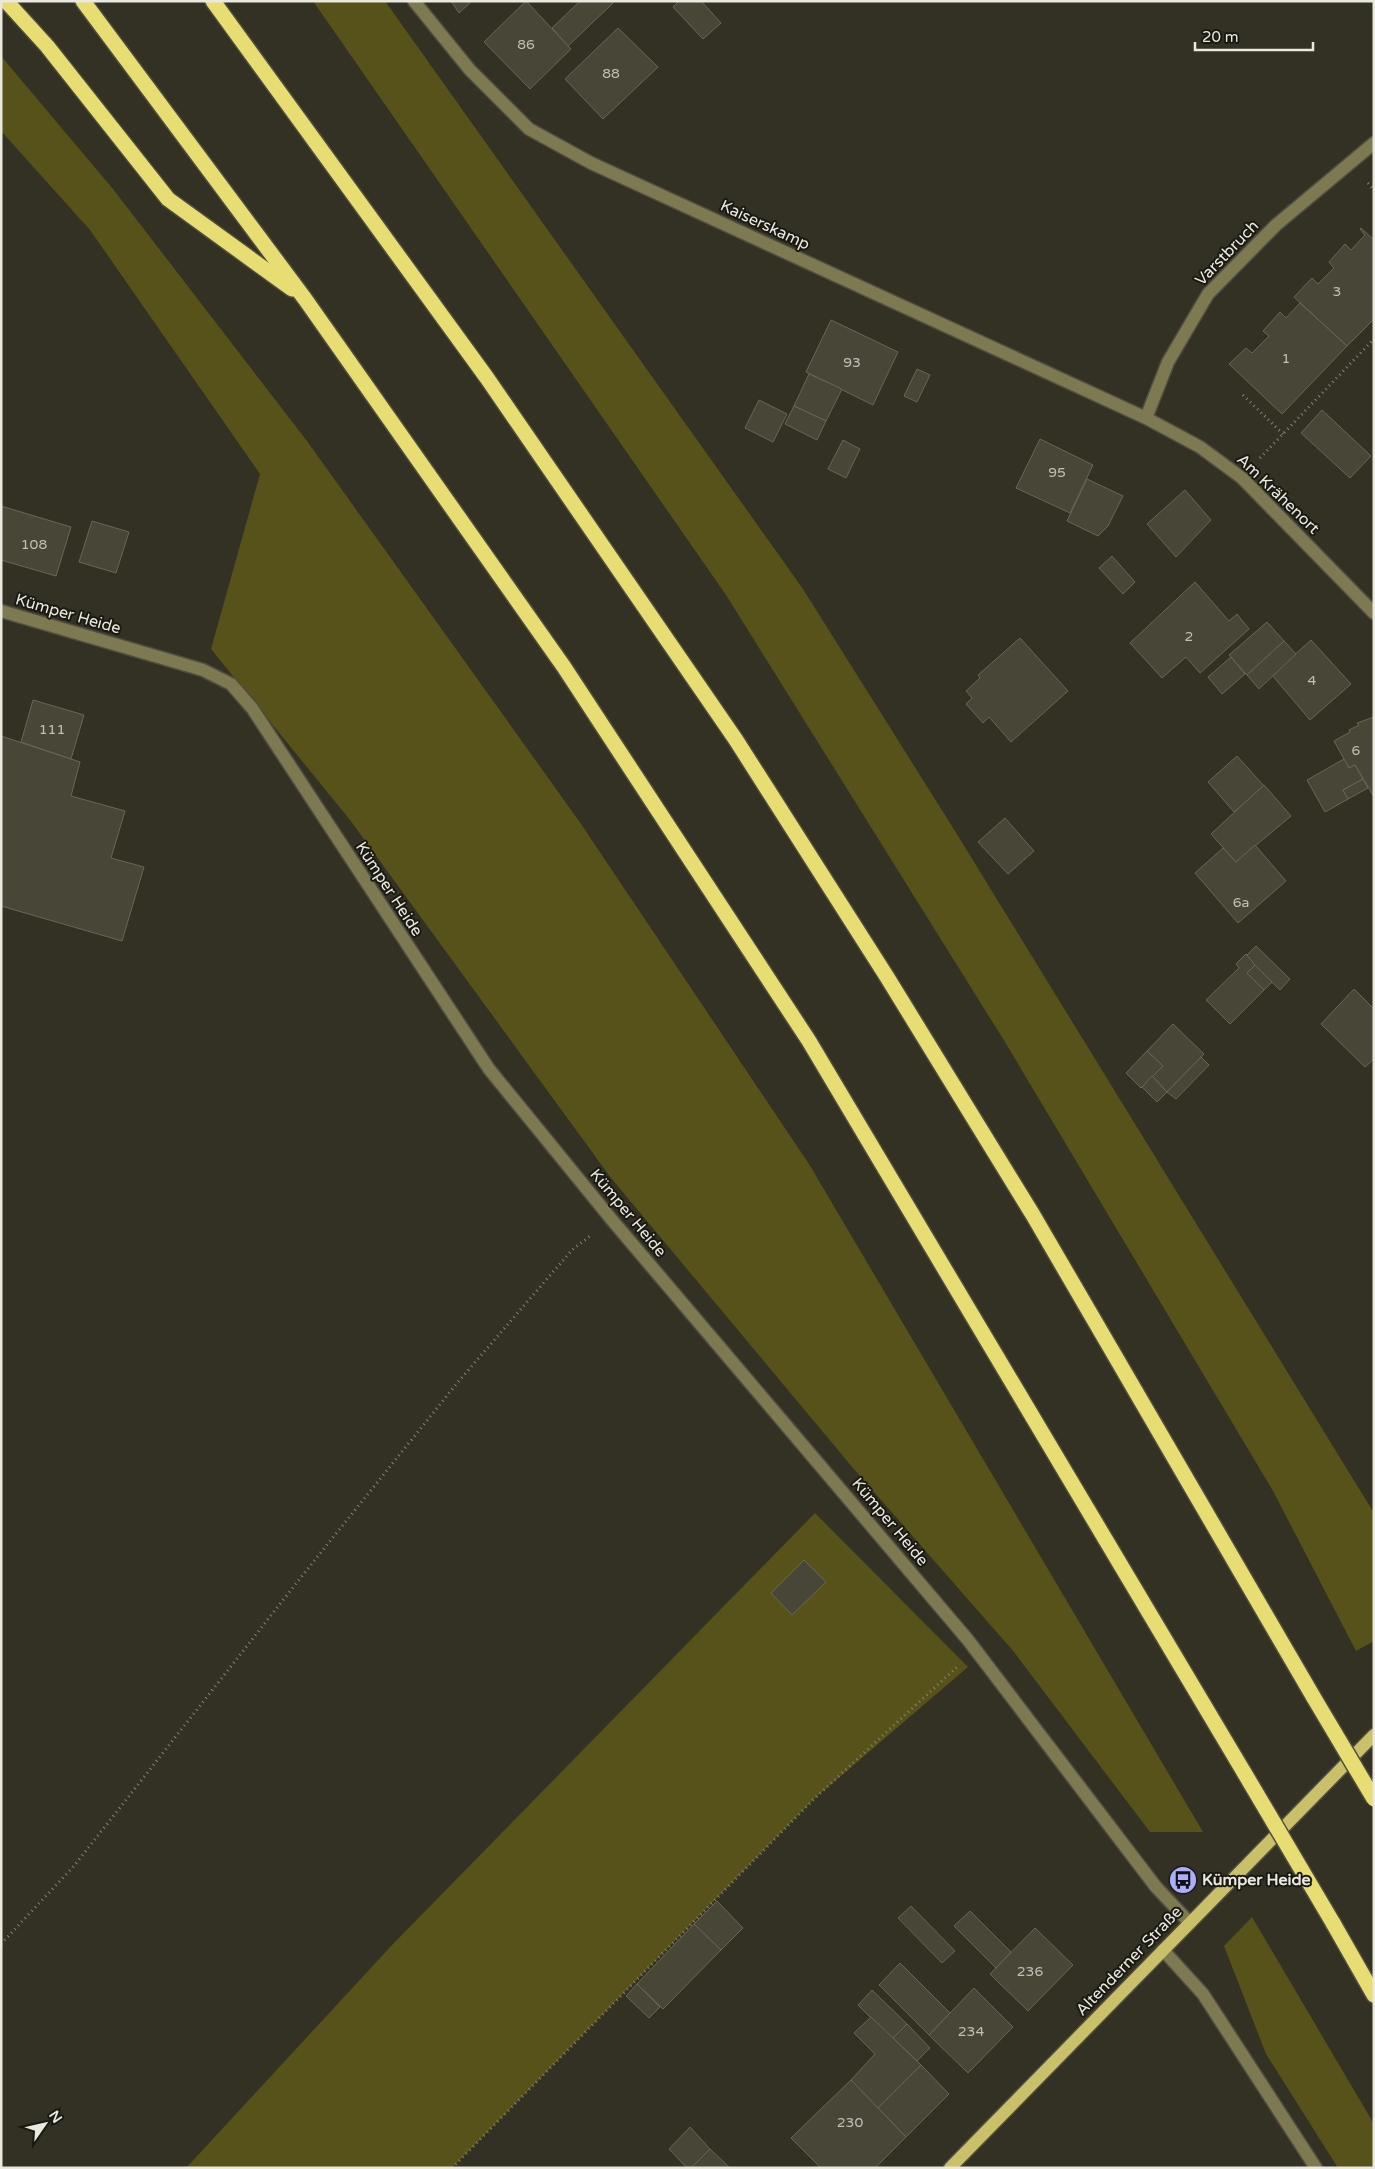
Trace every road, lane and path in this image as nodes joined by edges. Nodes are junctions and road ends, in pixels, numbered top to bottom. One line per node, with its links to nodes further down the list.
1 (6, 1): 8 (highway)
2 (83, 1): 8 (highway)
3 (212, 1): 6 (highway)
4 (221, 1): 6 (highway)
5 (414, 1): 11 (street, Kaiserskamp)
6 (230, 24): 19 (highway, bridge)
7 (1374, 143): 11 (street, Varstbruch)
8 (305, 299): 23 (highway, bridge)
9 (1374, 339): 12 (path)
10 (1243, 395): 12 (path)
11 (1146, 418): 13 (street, Am Krähenort)
12 (1283, 434): 13 (path)
13 (1242, 478): 15 (street, Am Krähenort)
14 (1, 612): 16 (street, Kümper Heide)
15 (1374, 612)
16 (612, 1220): 17 (street, Kümper Heide); 21 (path)
17 (975, 1650): 20 (street, Kümper Heide); 24 (path)
18 (1374, 1735): 20 (main road, Altenderner Straße)
19 (1374, 1799)
20 (1190, 1923): 22 (main road, Altenderner Straße)
21 (1, 1944)
22 (1163, 1950): 25 (main road, Altenderner Straße); 26 (street)
23 (1374, 1995)
24 (452, 2168)
25 (950, 2168)
26 (1316, 2168)

